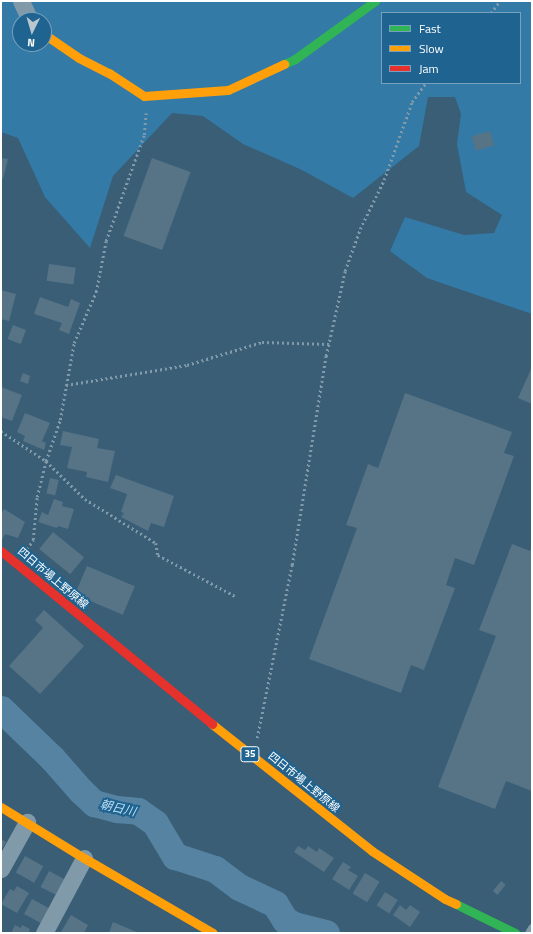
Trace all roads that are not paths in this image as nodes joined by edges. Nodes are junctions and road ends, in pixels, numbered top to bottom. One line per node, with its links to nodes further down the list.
1 (21, 1): 3 (street)
2 (375, 1): 4 (main road)
3 (26, 12)
4 (52, 39)
5 (1, 551): 13 (main road, 四日市場上野原線 / 35)
6 (1, 807): 7 (main road)
7 (28, 822): 8 (main road); 9 (street)
8 (84, 858): 11 (street); 12 (main road)
9 (1, 869)
10 (532, 928): 14 (lane)
11 (44, 933)
12 (213, 933)
13 (515, 933)
14 (529, 933)

